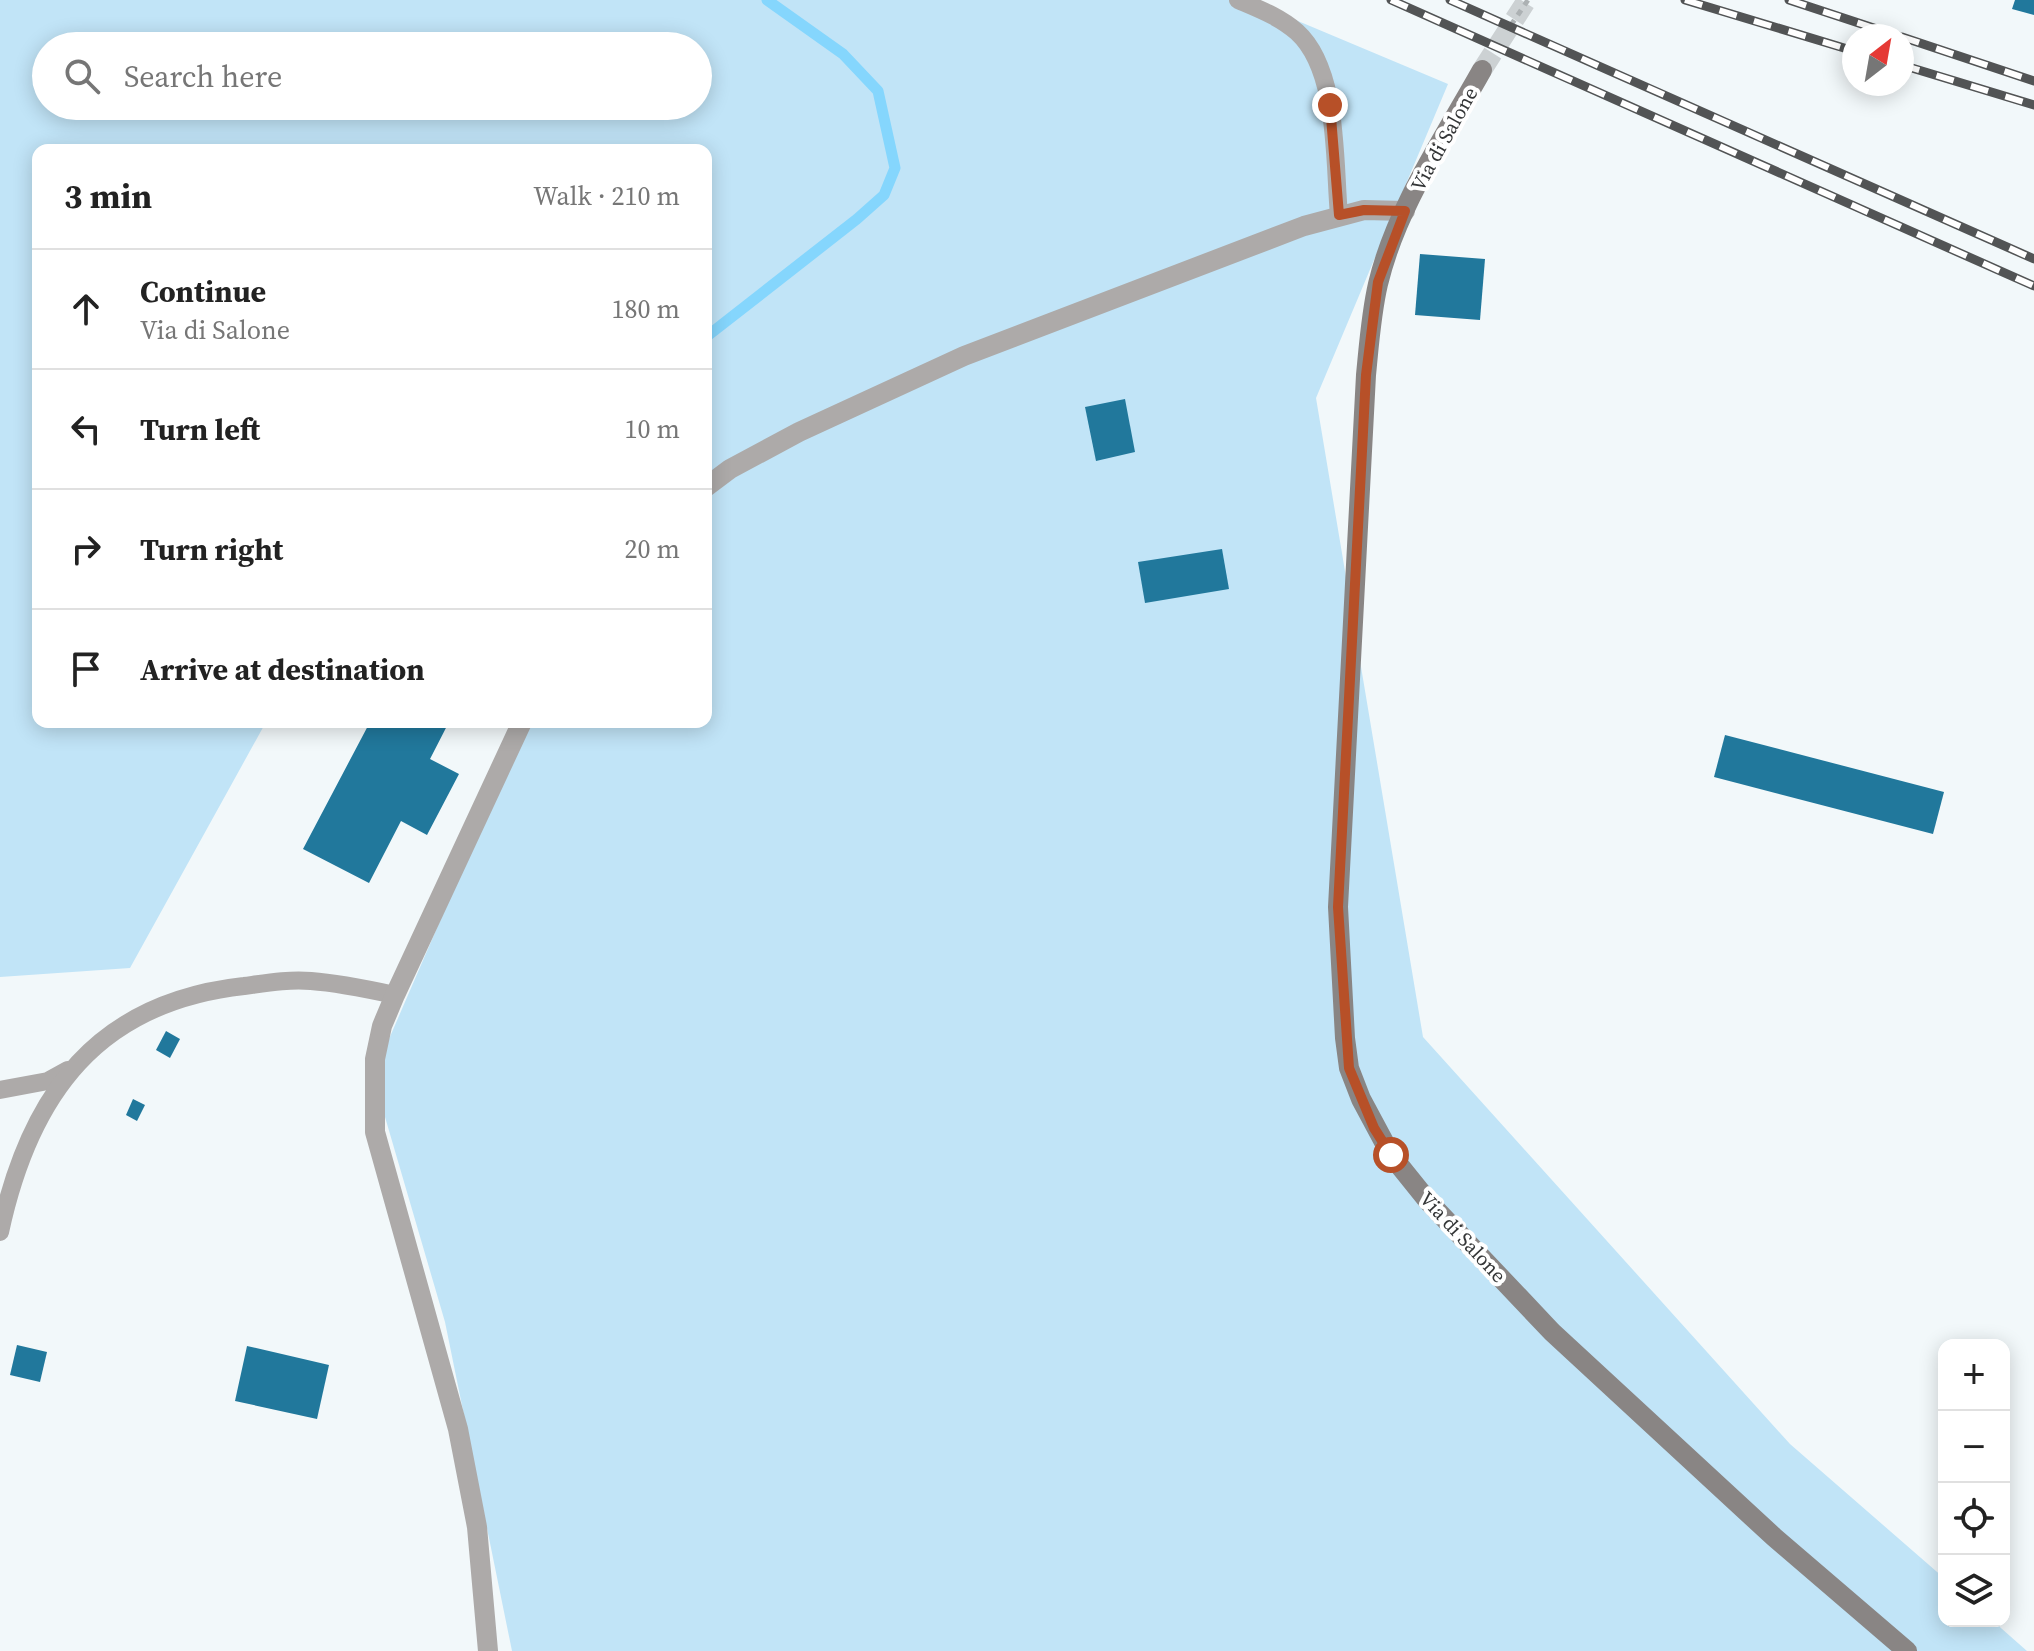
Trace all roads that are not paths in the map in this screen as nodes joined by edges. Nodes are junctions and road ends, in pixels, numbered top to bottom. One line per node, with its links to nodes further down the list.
1 (1238, 0): 4 (lane)
2 (1482, 70): 3 (street, Via di Salone)
3 (1405, 211): 4 (street); 12 (street, Via di Salone)
4 (1339, 215): 5 (street)
5 (712, 482)
6 (519, 728): 7 (street)
7 (395, 995): 8 (lane); 11 (street)
8 (73, 1066): 9 (lane); 10 (lane)
9 (0, 1090)
10 (0, 1232)
11 (488, 1651)
12 (1907, 1651)

